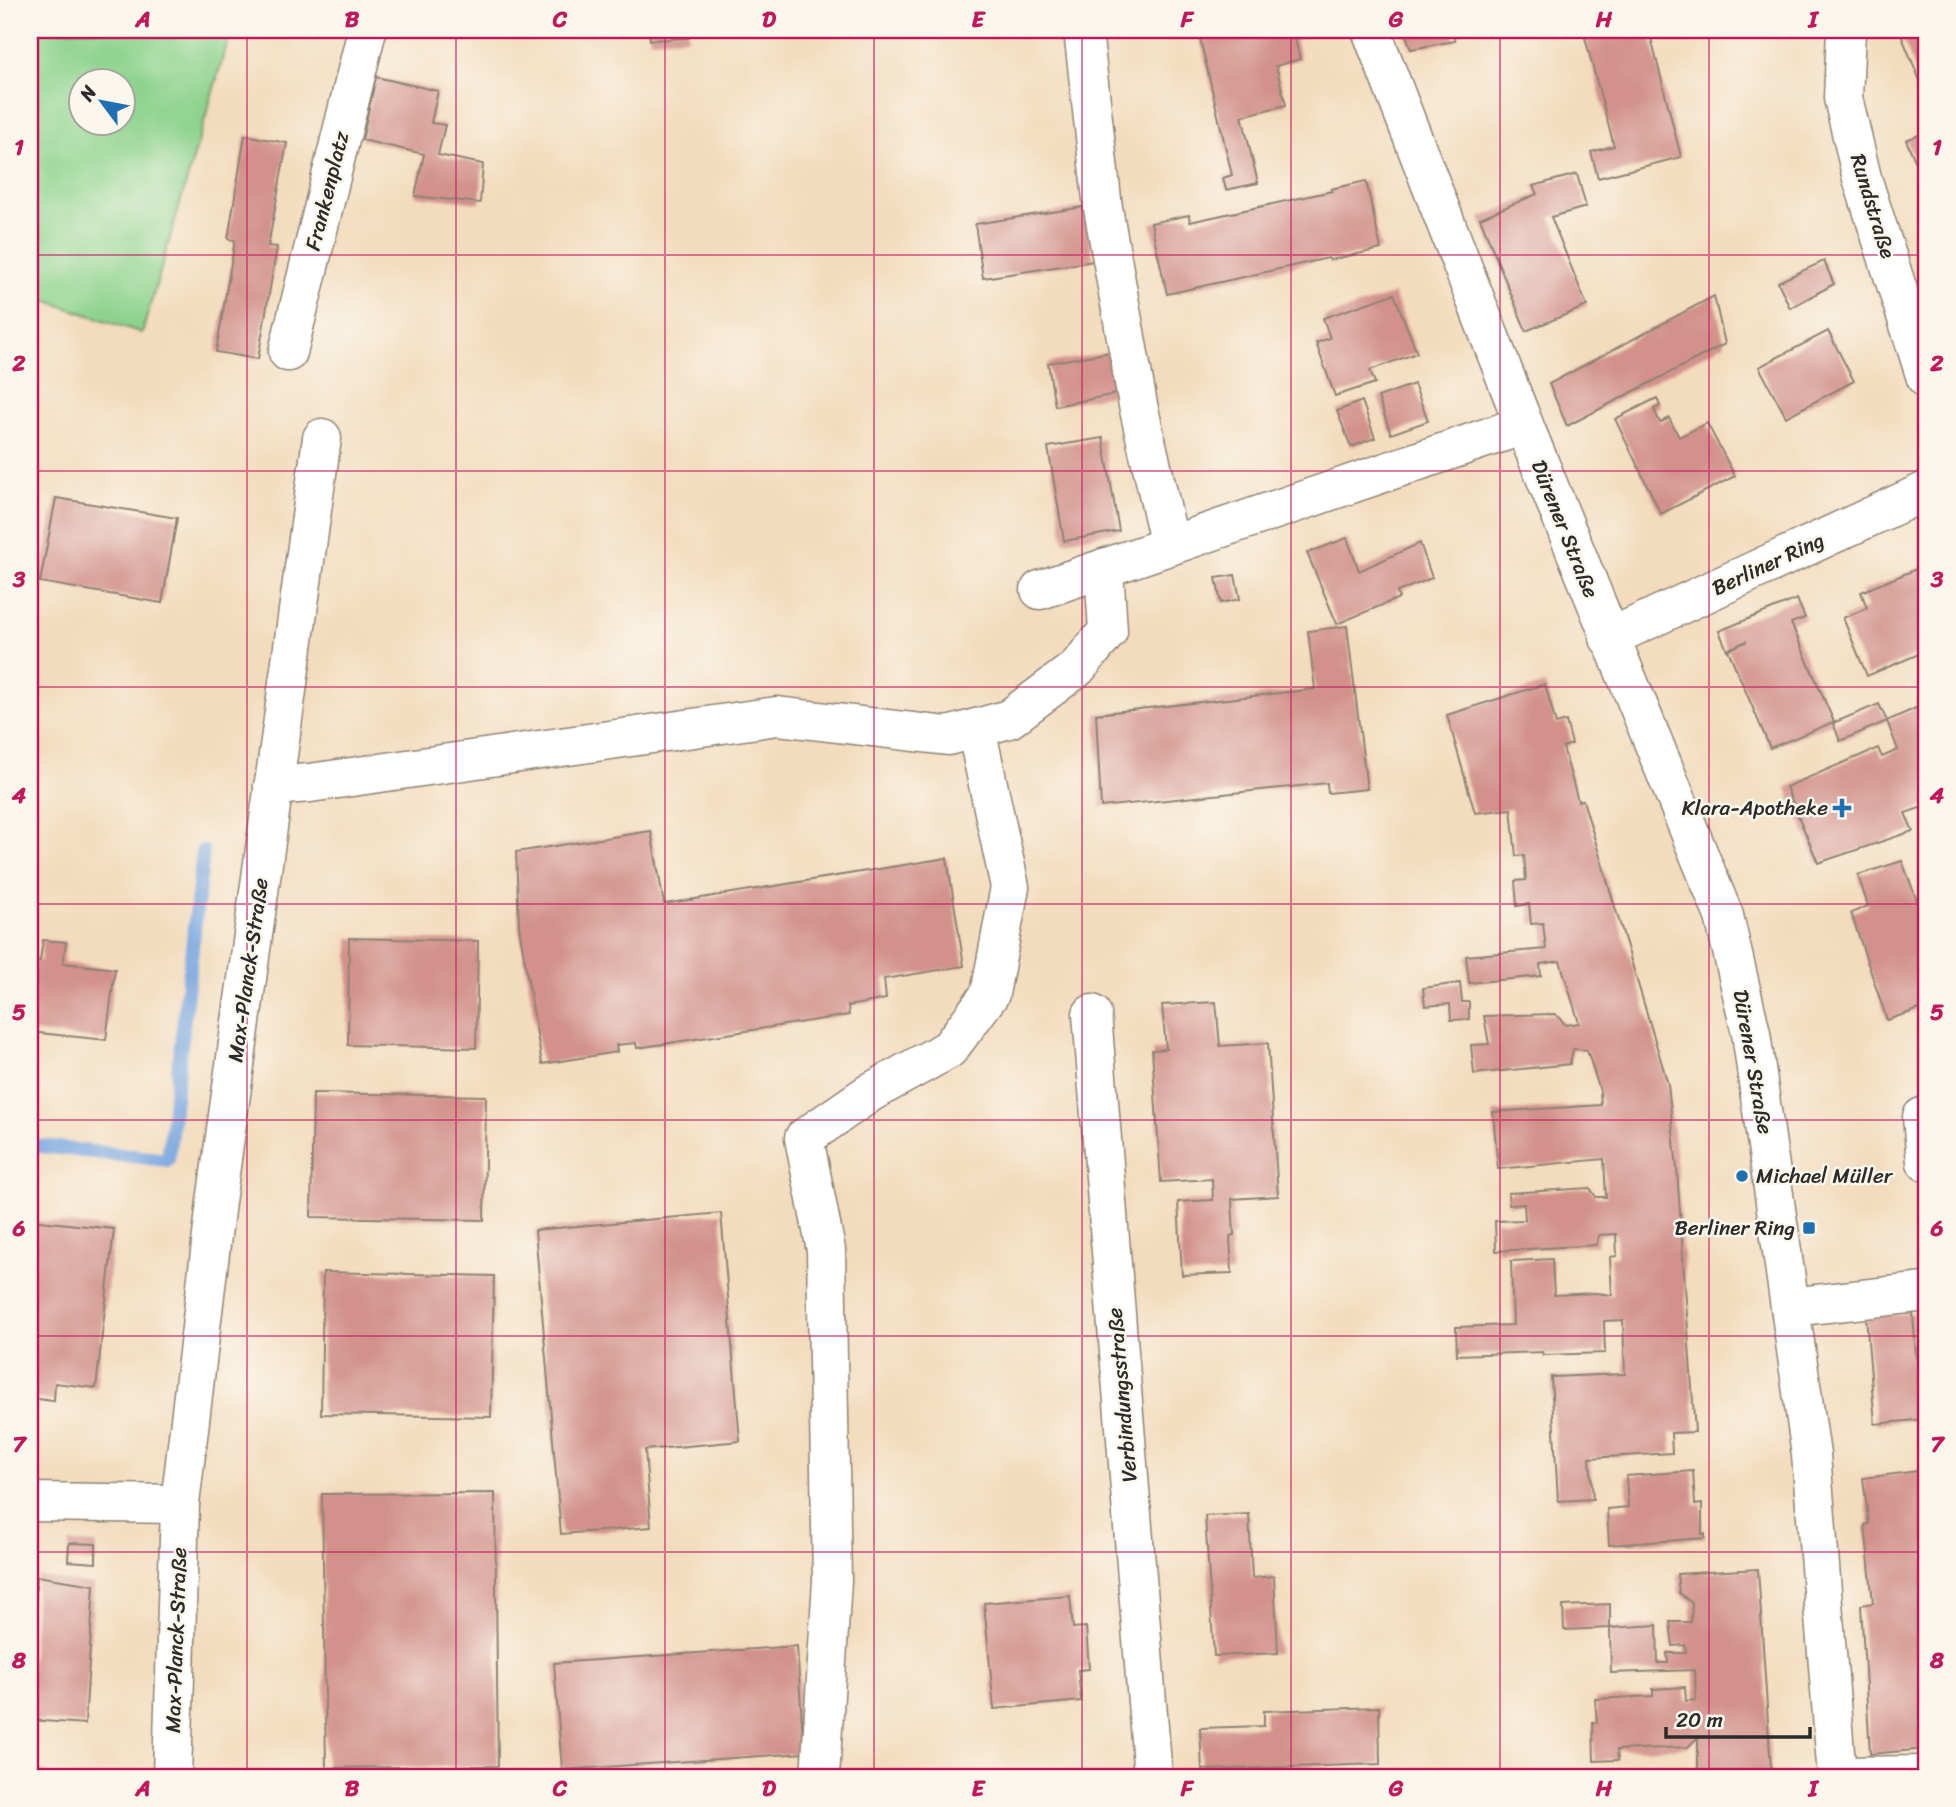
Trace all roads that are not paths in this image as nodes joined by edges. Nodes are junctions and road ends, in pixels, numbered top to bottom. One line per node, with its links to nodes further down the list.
1 (367, 30): 5 (street, Frankenplatz)
2 (1083, 30): 10 (street)
3 (1371, 30): 7 (street, Dürener Straße)
4 (1846, 30): 6 (street, Rundstraße)
5 (288, 352)
6 (1926, 378)
7 (1524, 425): 10 (street); 13 (street, Dürener Straße)
8 (321, 438): 15 (street, Max-Planck-Straße)
9 (1926, 491): 13 (street, Berliner Ring)
10 (1170, 546): 11 (street)
11 (1104, 568): 12 (street); 14 (street)
12 (1040, 590)
13 (1609, 638): 20 (street, Dürener Straße)
14 (976, 728): 15 (street); 25 (street)
15 (273, 786): 22 (street, Max-Planck-Straße)
16 (1092, 1014): 26 (street, Verbindungsstraße)
17 (1922, 1117): 18 (street)
18 (1926, 1162)
19 (1926, 1292): 20 (street)
20 (1790, 1307): 27 (street, Dürener Straße)
21 (30, 1502): 22 (street)
22 (180, 1504): 24 (street, Max-Planck-Straße)
23 (1926, 1775): 27 (street)
24 (172, 1777)
25 (820, 1777)
26 (1153, 1777)
27 (1837, 1777)

